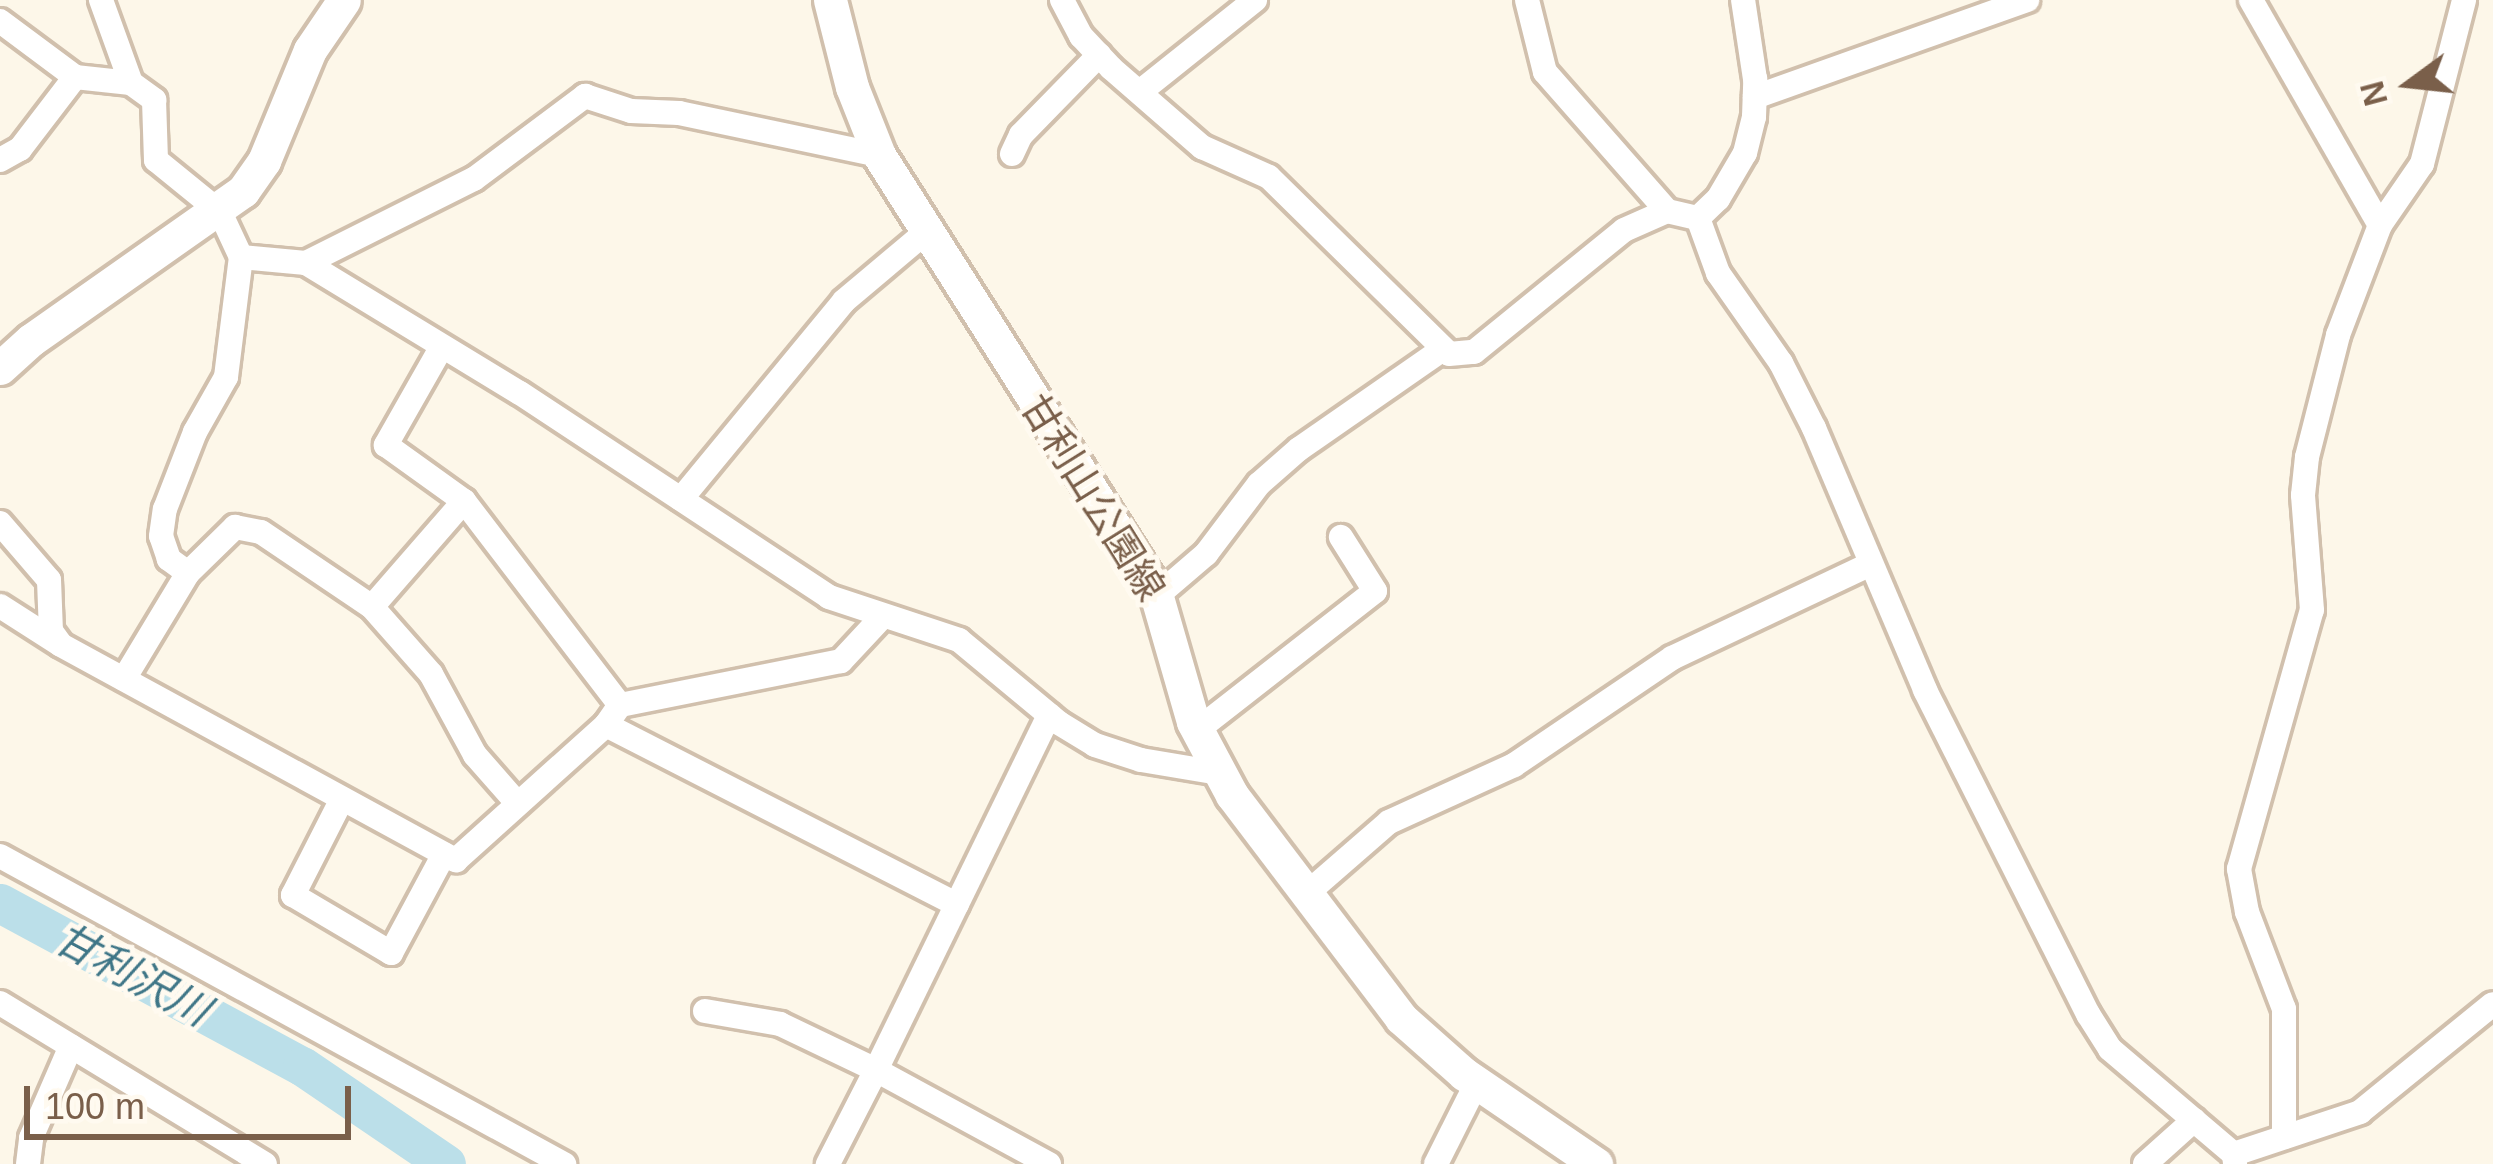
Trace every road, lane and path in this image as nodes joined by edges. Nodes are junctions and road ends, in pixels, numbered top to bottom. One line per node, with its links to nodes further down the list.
1 (101, 0): 14 (street)
2 (344, 0): 20 (main road)
3 (830, 0): 18 (main road, 甘利山公園線)
4 (1062, 0): 12 (street)
5 (1255, 0): 15 (street)
6 (1527, 0): 21 (street)
7 (1743, 0): 16 (street)
8 (2027, 0): 16 (street)
9 (2252, 0): 23 (street)
10 (2464, 0): 23 (street)
11 (0, 21): 13 (street)
12 (1099, 56): 15 (street); 17 (street)
13 (75, 77): 14 (street); 19 (street)
14 (131, 83): 20 (street)
15 (1141, 91): 28 (street)
16 (1755, 97): 22 (street)
17 (1012, 154)
18 (879, 155): 24 (main road, 甘利山公園線); 26 (street)
19 (0, 160)
20 (220, 212): 25 (street); 29 (main road)
21 (1667, 212): 22 (street); 28 (street)
22 (1698, 218): 34 (street)
23 (2380, 225): 59 (street)
24 (926, 232): 30 (street); 36 (main road, 甘利山公園線)
25 (241, 257): 26 (street); 35 (street)
26 (306, 262): 27 (street)
27 (441, 348): 30 (street); 31 (street)
28 (1443, 350): 36 (street)
29 (0, 368)
30 (681, 499): 39 (street)
31 (464, 501): 38 (street); 42 (street)
32 (0, 523): 40 (street)
33 (1341, 537): 44 (street)
34 (1869, 565): 50 (street); 58 (street)
35 (188, 573): 38 (street); 41 (street)
36 (1157, 596): 44 (main road, 甘利山公園線)
37 (0, 606): 40 (street)
38 (372, 607): 47 (street)
39 (883, 616): 42 (street); 43 (street)
40 (62, 645): 41 (street)
41 (124, 680): 46 (street)
42 (613, 715): 47 (street); 51 (street)
43 (1049, 715): 45 (street); 51 (street)
44 (1196, 731): 45 (main road, 甘利山公園線)
45 (1219, 773): 50 (main road, 甘利山公園線)
46 (342, 799): 48 (street); 48 (street)
47 (518, 804): 48 (street)
48 (444, 854)
49 (0, 856): 63 (street)
50 (1305, 895): 57 (main road, 甘利山公園線)
51 (957, 905): 56 (street)
52 (0, 1004): 55 (street)
53 (2493, 1004): 59 (street)
54 (704, 1011): 56 (street)
55 (71, 1046): 61 (street); 62 (street)
56 (876, 1070): 64 (street); 65 (street)
57 (1477, 1082): 66 (street); 67 (main road, 甘利山公園線)
58 (2194, 1120): 60 (street); 68 (street)
59 (2284, 1137): 60 (street)
60 (2235, 1159)
61 (28, 1164)
62 (265, 1164)
63 (563, 1164)
64 (828, 1164)
65 (1049, 1164)
66 (1436, 1164)
67 (1596, 1164)
68 (2145, 1164)

